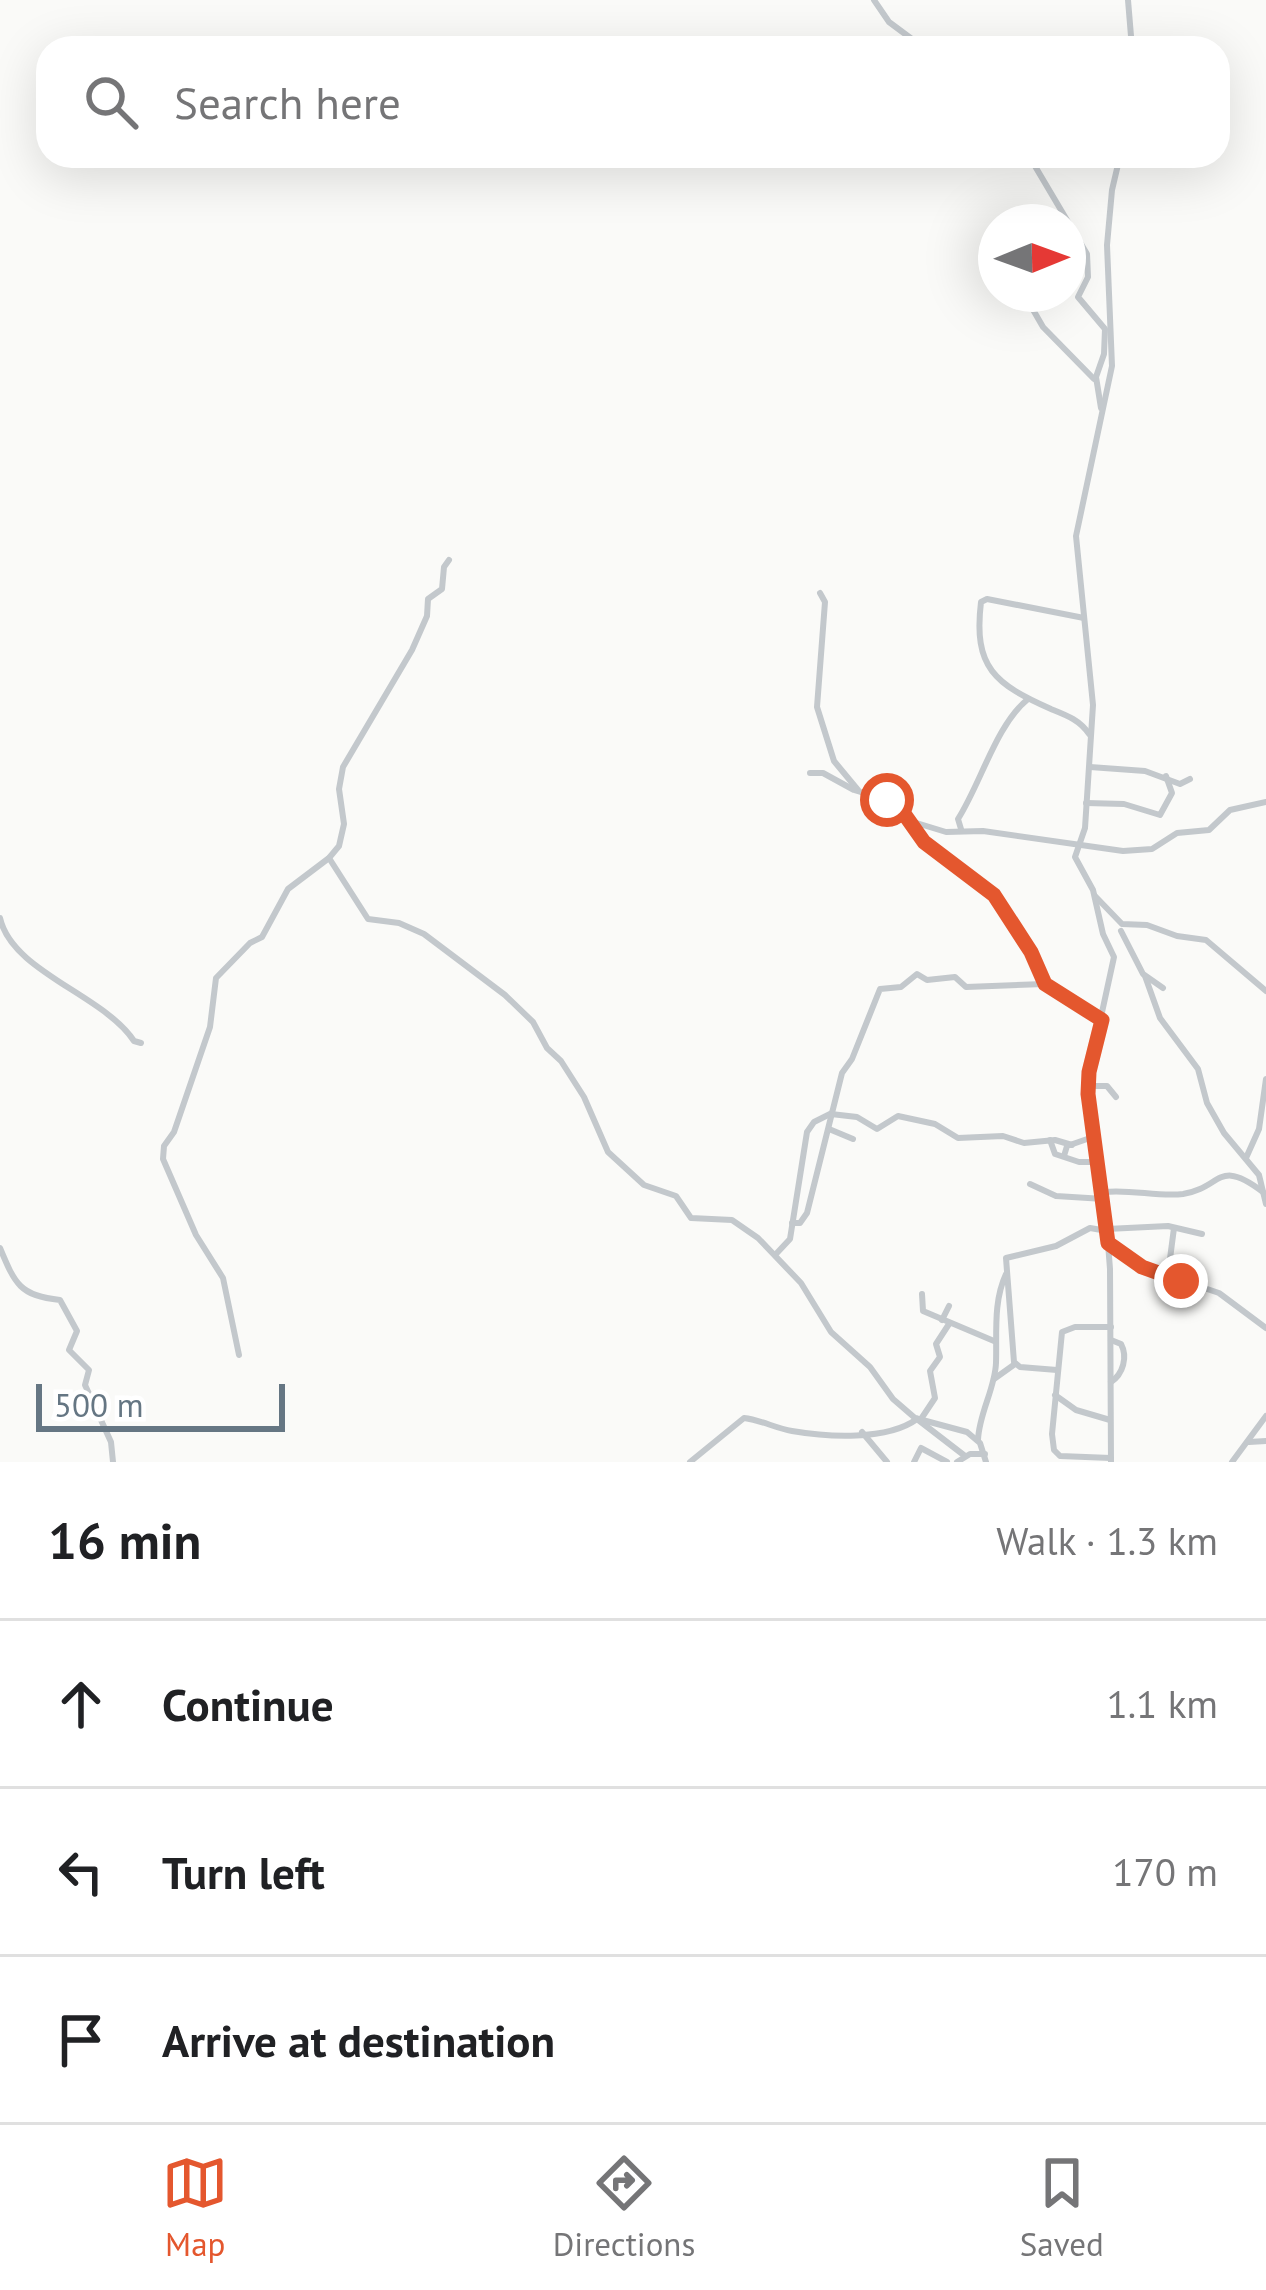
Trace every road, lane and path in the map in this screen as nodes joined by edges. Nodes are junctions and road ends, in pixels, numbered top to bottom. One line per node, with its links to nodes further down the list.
1 (874, 0): 3 (street)
2 (1128, 0): 4 (street)
3 (908, 36)
4 (1131, 36)
5 (1036, 168): 8 (street)
6 (1117, 168): 9 (street)
7 (1035, 312): 8 (street)
8 (1097, 381): 9 (street)
9 (1102, 414): 12 (street)
10 (449, 560): 25 (street)
11 (820, 593): 19 (street)
12 (1084, 618): 13 (street); 14 (street)
13 (1028, 699): 14 (street); 23 (street)
14 (1091, 738): 15 (street)
15 (1090, 767): 17 (street); 21 (street)
16 (810, 773): 19 (street)
17 (1166, 776): 18 (street); 21 (street)
18 (1190, 779)
19 (861, 792): 22 (street)
20 (1266, 802): 24 (street)
21 (1086, 803): 24 (street)
22 (910, 821): 23 (street); 31 (street)
23 (962, 830): 24 (street)
24 (1079, 846): 26 (street)
25 (328, 861): 58 (street); 70 (street)
26 (1095, 896): 28 (street); 29 (street)
27 (0, 918): 35 (street)
28 (1124, 928): 29 (street); 30 (street); 33 (street)
29 (1114, 957): 34 (street)
30 (1145, 976): 32 (street); 46 (street)
31 (1044, 984): 34 (street); 39 (street)
32 (1163, 988)
33 (1266, 991)
34 (1102, 1020): 37 (street)
35 (141, 1043)
36 (1266, 1079): 46 (street)
37 (1088, 1090): 38 (street); 41 (street)
38 (1116, 1097)
39 (831, 1113): 40 (street); 43 (street); 52 (street)
40 (828, 1128): 42 (street); 52 (street)
41 (1093, 1137): 44 (street); 47 (street)
42 (853, 1139)
43 (1050, 1140): 44 (street); 45 (street)
44 (1072, 1145): 45 (street)
45 (1064, 1157): 47 (street)
46 (1246, 1158): 49 (street)
47 (1098, 1162): 50 (street)
48 (1030, 1184): 50 (street)
49 (1263, 1192): 50 (street); 51 (street)
50 (1104, 1195): 54 (street)
51 (1266, 1204)
52 (792, 1223): 58 (street)
53 (1174, 1228): 54 (street); 55 (street); 60 (street)
54 (1107, 1230): 56 (street); 59 (street)
55 (1202, 1234)
56 (1108, 1243): 60 (street); 64 (street)
57 (0, 1248): 87 (street)
58 (776, 1254): 77 (street)
59 (1007, 1272): 68 (street); 69 (street)
60 (1168, 1274): 65 (street)
61 (922, 1294): 63 (street)
62 (949, 1306): 63 (street)
63 (946, 1322): 68 (street); 77 (street)
64 (1111, 1327): 67 (street); 72 (street)
65 (1266, 1328)
66 (1100, 1340): 67 (street)
67 (1111, 1340): 74 (street); 74 (street)
68 (994, 1342): 69 (street); 73 (street)
69 (1009, 1342): 71 (street)
70 (239, 1355)
71 (1015, 1364): 72 (street); 73 (street)
72 (1058, 1370): 75 (street)
73 (992, 1381): 80 (street)
74 (1111, 1382): 78 (street)
75 (1055, 1395): 78 (street); 85 (street)
76 (1266, 1416): 81 (street)
77 (918, 1419): 79 (street); 80 (street); 83 (street)
78 (1110, 1420): 86 (street)
79 (862, 1432): 88 (street); 89 (street)
80 (978, 1440): 84 (street)
81 (1249, 1442): 82 (street); 94 (street)
82 (1264, 1444)
83 (965, 1456): 84 (street); 92 (street)
84 (986, 1457): 93 (street)
85 (1056, 1458): 86 (street)
86 (1111, 1460)
87 (113, 1462)
88 (690, 1462)
89 (887, 1462)
90 (914, 1462): 91 (street)
91 (947, 1462)
92 (957, 1462)
93 (996, 1462)
94 (1232, 1462)

